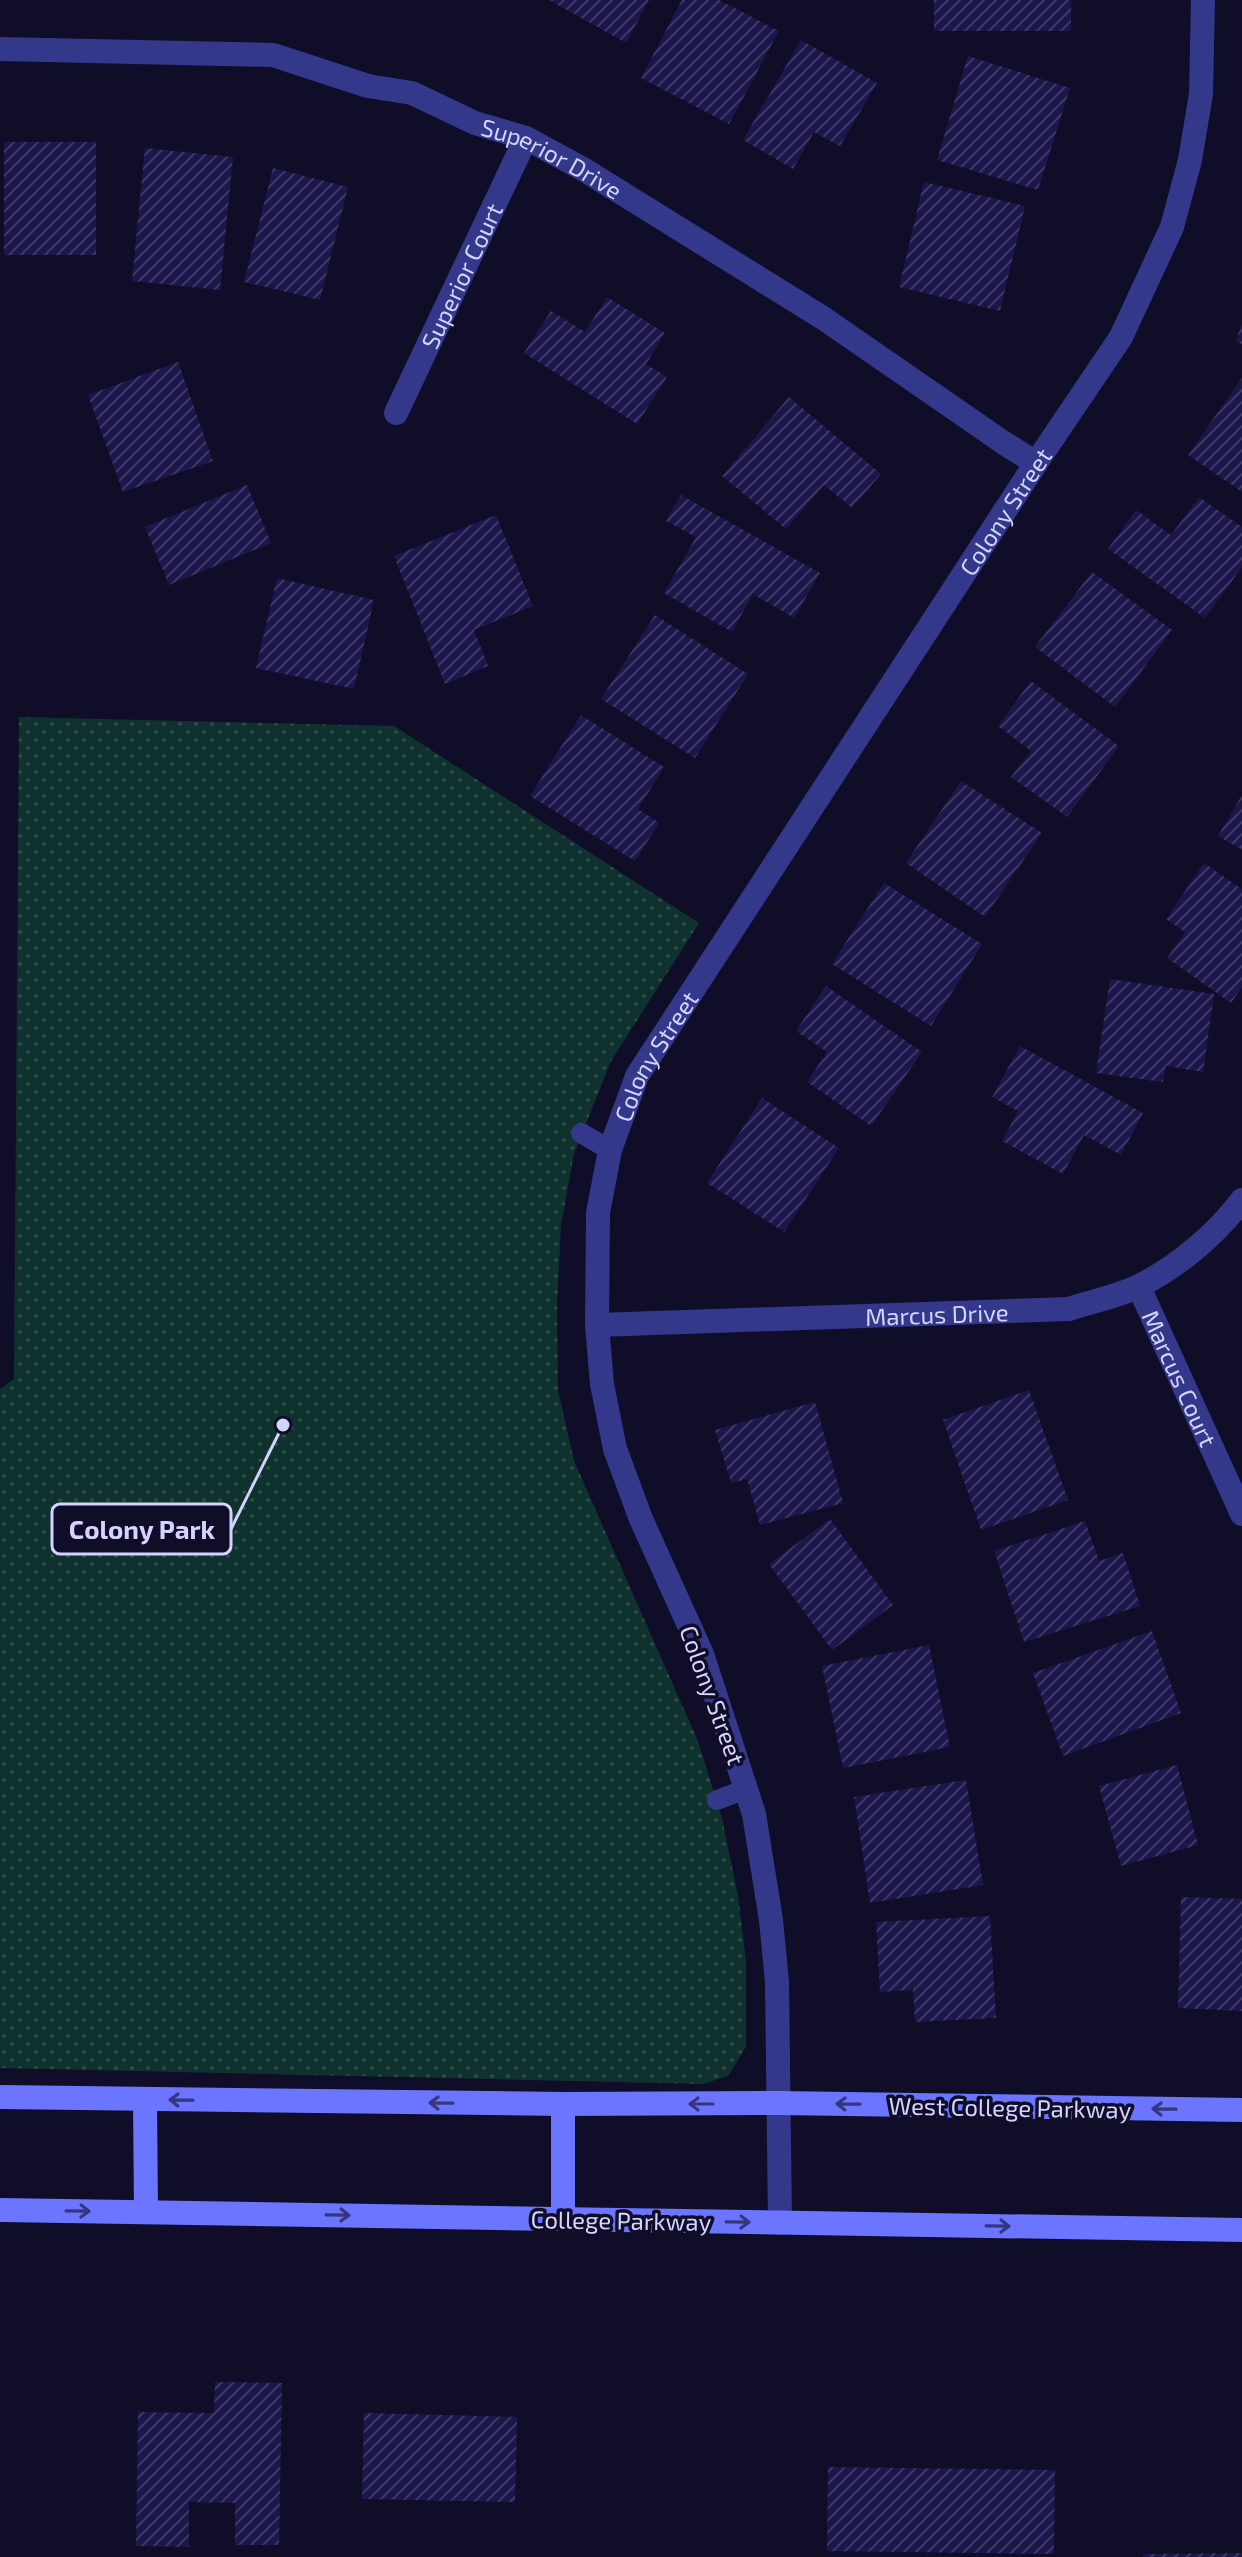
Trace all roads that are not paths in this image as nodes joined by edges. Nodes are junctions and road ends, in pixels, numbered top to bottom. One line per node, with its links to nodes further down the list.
1 (1203, 0): 5 (street, Colony Street)
2 (0, 49): 3 (street, Superior Drive)
3 (526, 138): 4 (street, Superior Court); 5 (street, Superior Drive)
4 (396, 413)
5 (1036, 463): 7 (street, Colony Street)
6 (581, 1133): 7 (lane)
7 (610, 1150): 10 (street, Colony Street)
8 (1242, 1200): 9 (street, Marcus Drive)
9 (1139, 1287): 10 (street, Marcus Drive); 11 (street, Marcus Court)
10 (597, 1325): 12 (street, Colony Street)
11 (1242, 1514)
12 (746, 1789): 13 (lane); 16 (street, Colony Street)
13 (717, 1800)
14 (0, 2097): 15 (main road)
15 (145, 2100): 17 (main road, one-way to 15); 20 (main road)
16 (779, 2103): 17 (main road, one-way to 17); 18 (main road, West College Parkway, one-way to 16); 22 (street, Colony Street)
17 (563, 2104): 21 (main road)
18 (1242, 2110)
19 (0, 2210): 20 (main road, College Parkway, one-way to 20)
20 (146, 2212): 21 (main road, College Parkway, one-way to 21)
21 (563, 2219): 22 (main road, College Parkway, one-way to 22)
22 (780, 2223): 23 (main road, College Parkway, one-way to 23)
23 (1242, 2230)

